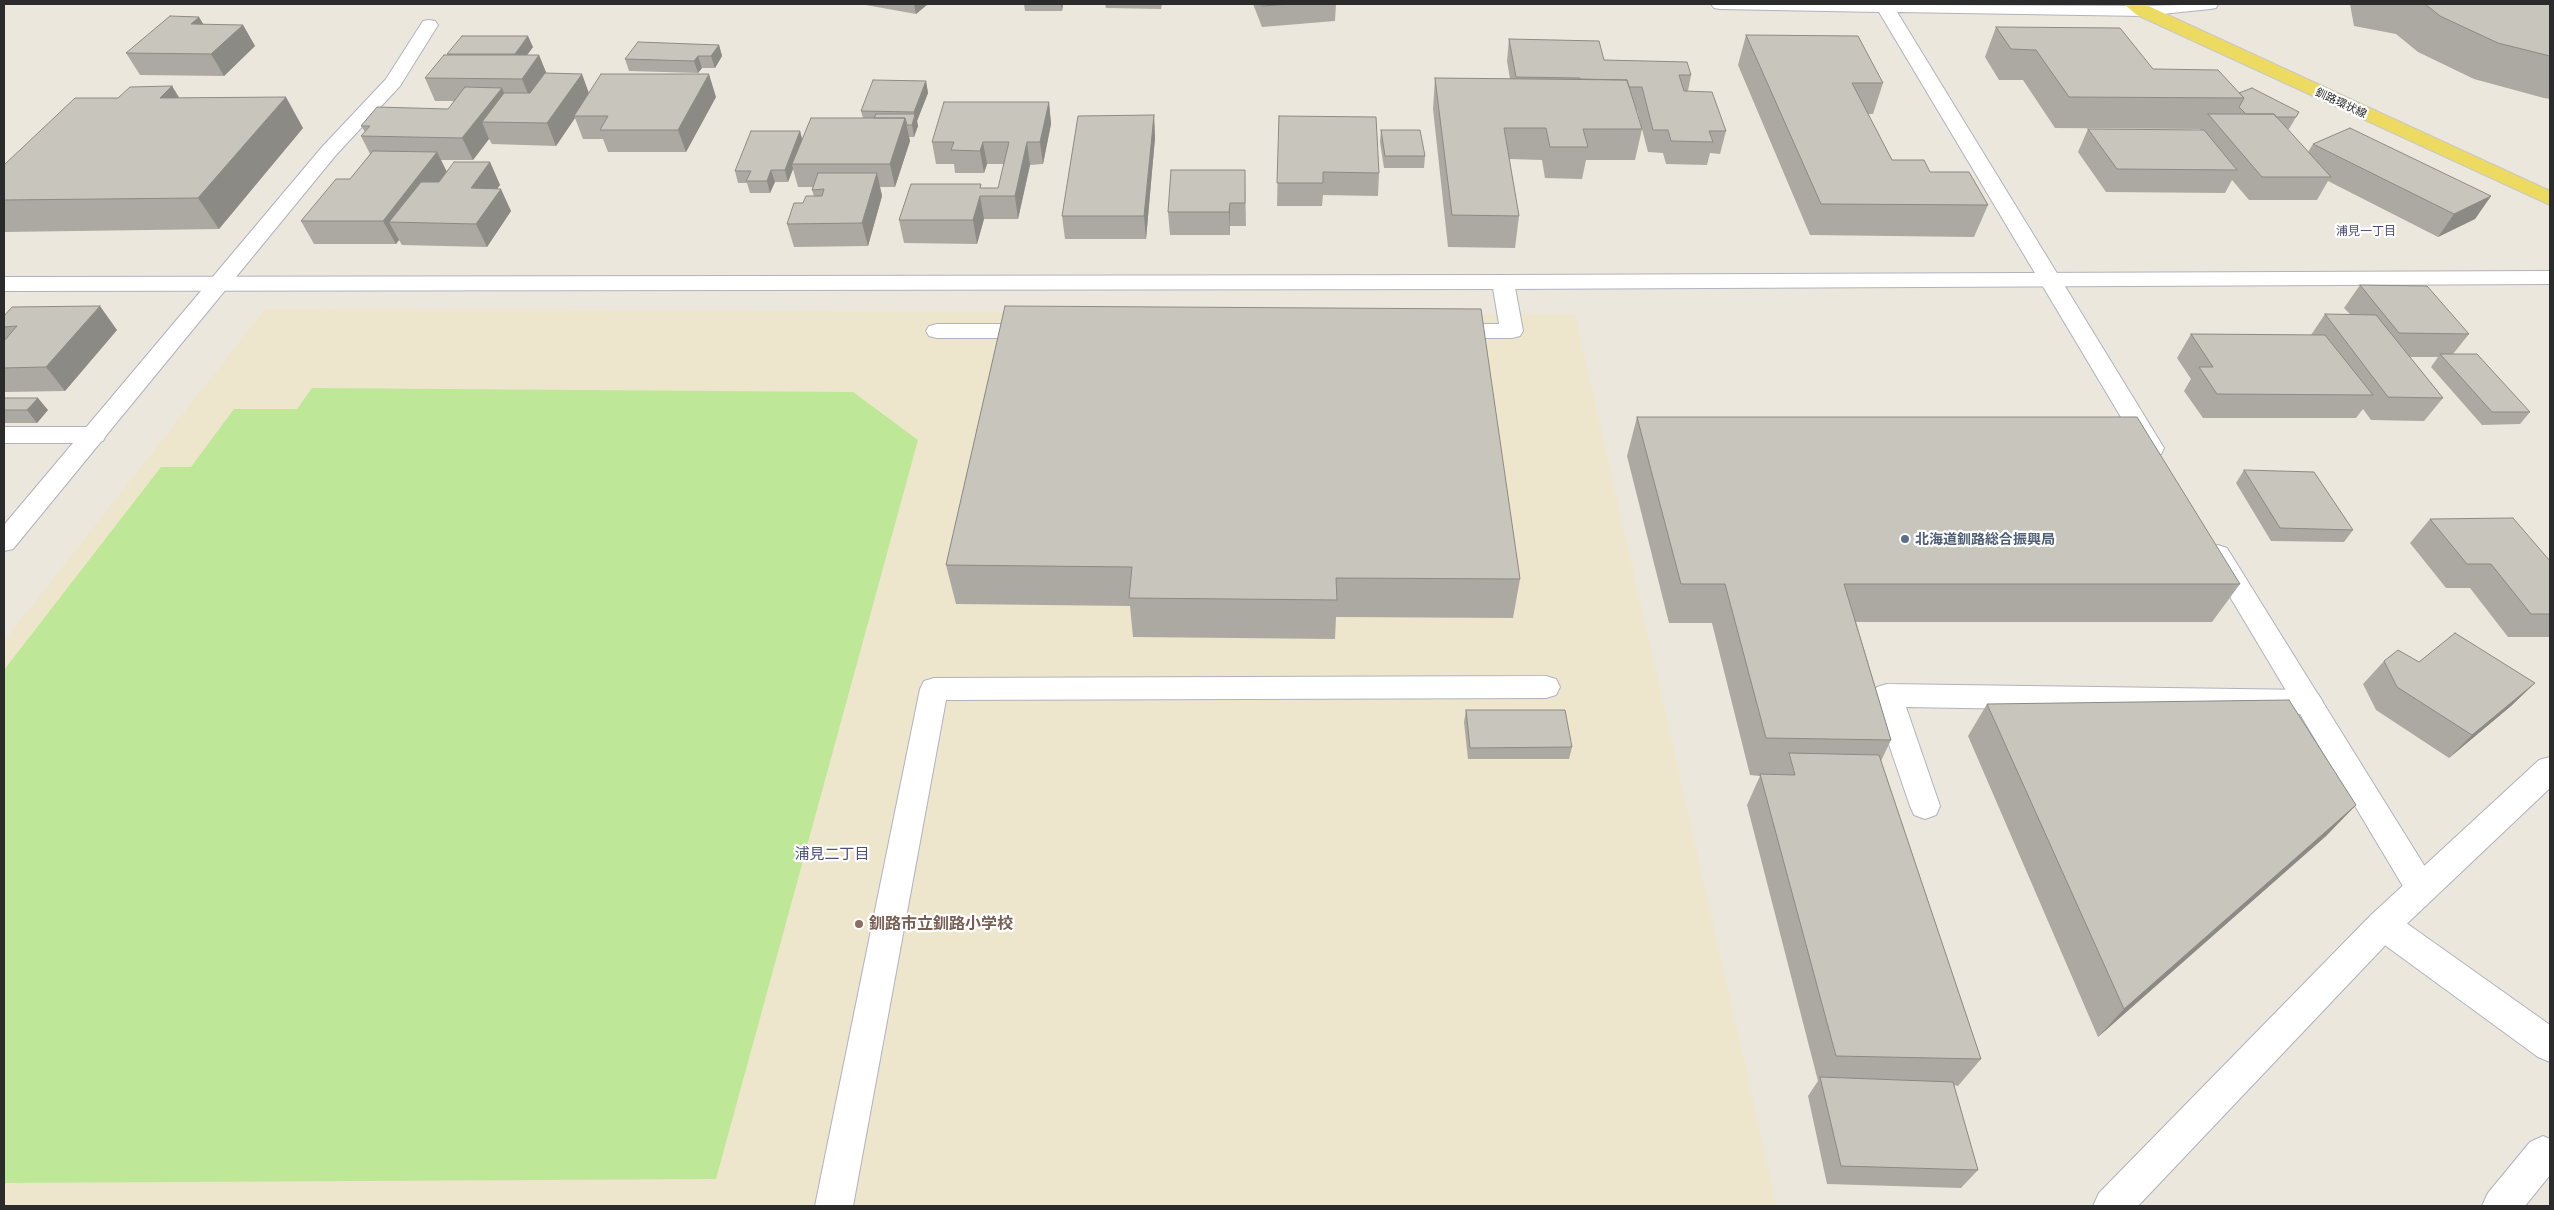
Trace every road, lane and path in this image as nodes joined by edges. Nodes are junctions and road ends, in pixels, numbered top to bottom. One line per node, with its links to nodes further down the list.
1 (1720, 4): 3 (street)
2 (2210, 4): 4 (street)
3 (1885, 7): 4 (street); 8 (street)
4 (2138, 7): 6 (main road, 釧路環状線)
5 (429, 25): 11 (street)
6 (2550, 198)
7 (2550, 277): 8 (street)
8 (2049, 280): 9 (street); 17 (street)
9 (1503, 282): 11 (street); 14 (street)
10 (4, 284): 11 (street)
11 (220, 284): 16 (street)
12 (938, 331): 13 (street)
13 (1056, 331)
14 (1423, 331)
15 (4, 435): 16 (street)
16 (94, 435): 19 (street)
17 (2164, 467)
18 (2205, 534): 21 (street)
19 (4, 542)
20 (1546, 687): 28 (street)
21 (2308, 702): 23 (street); 24 (street)
22 (2550, 770): 24 (street)
23 (1925, 806)
24 (2421, 888): 25 (street)
25 (2383, 925): 26 (street); 29 (street)
26 (2550, 1045)
27 (2543, 1155): 30 (street)
28 (834, 1206)
29 (2112, 1206)
30 (2501, 1206)

